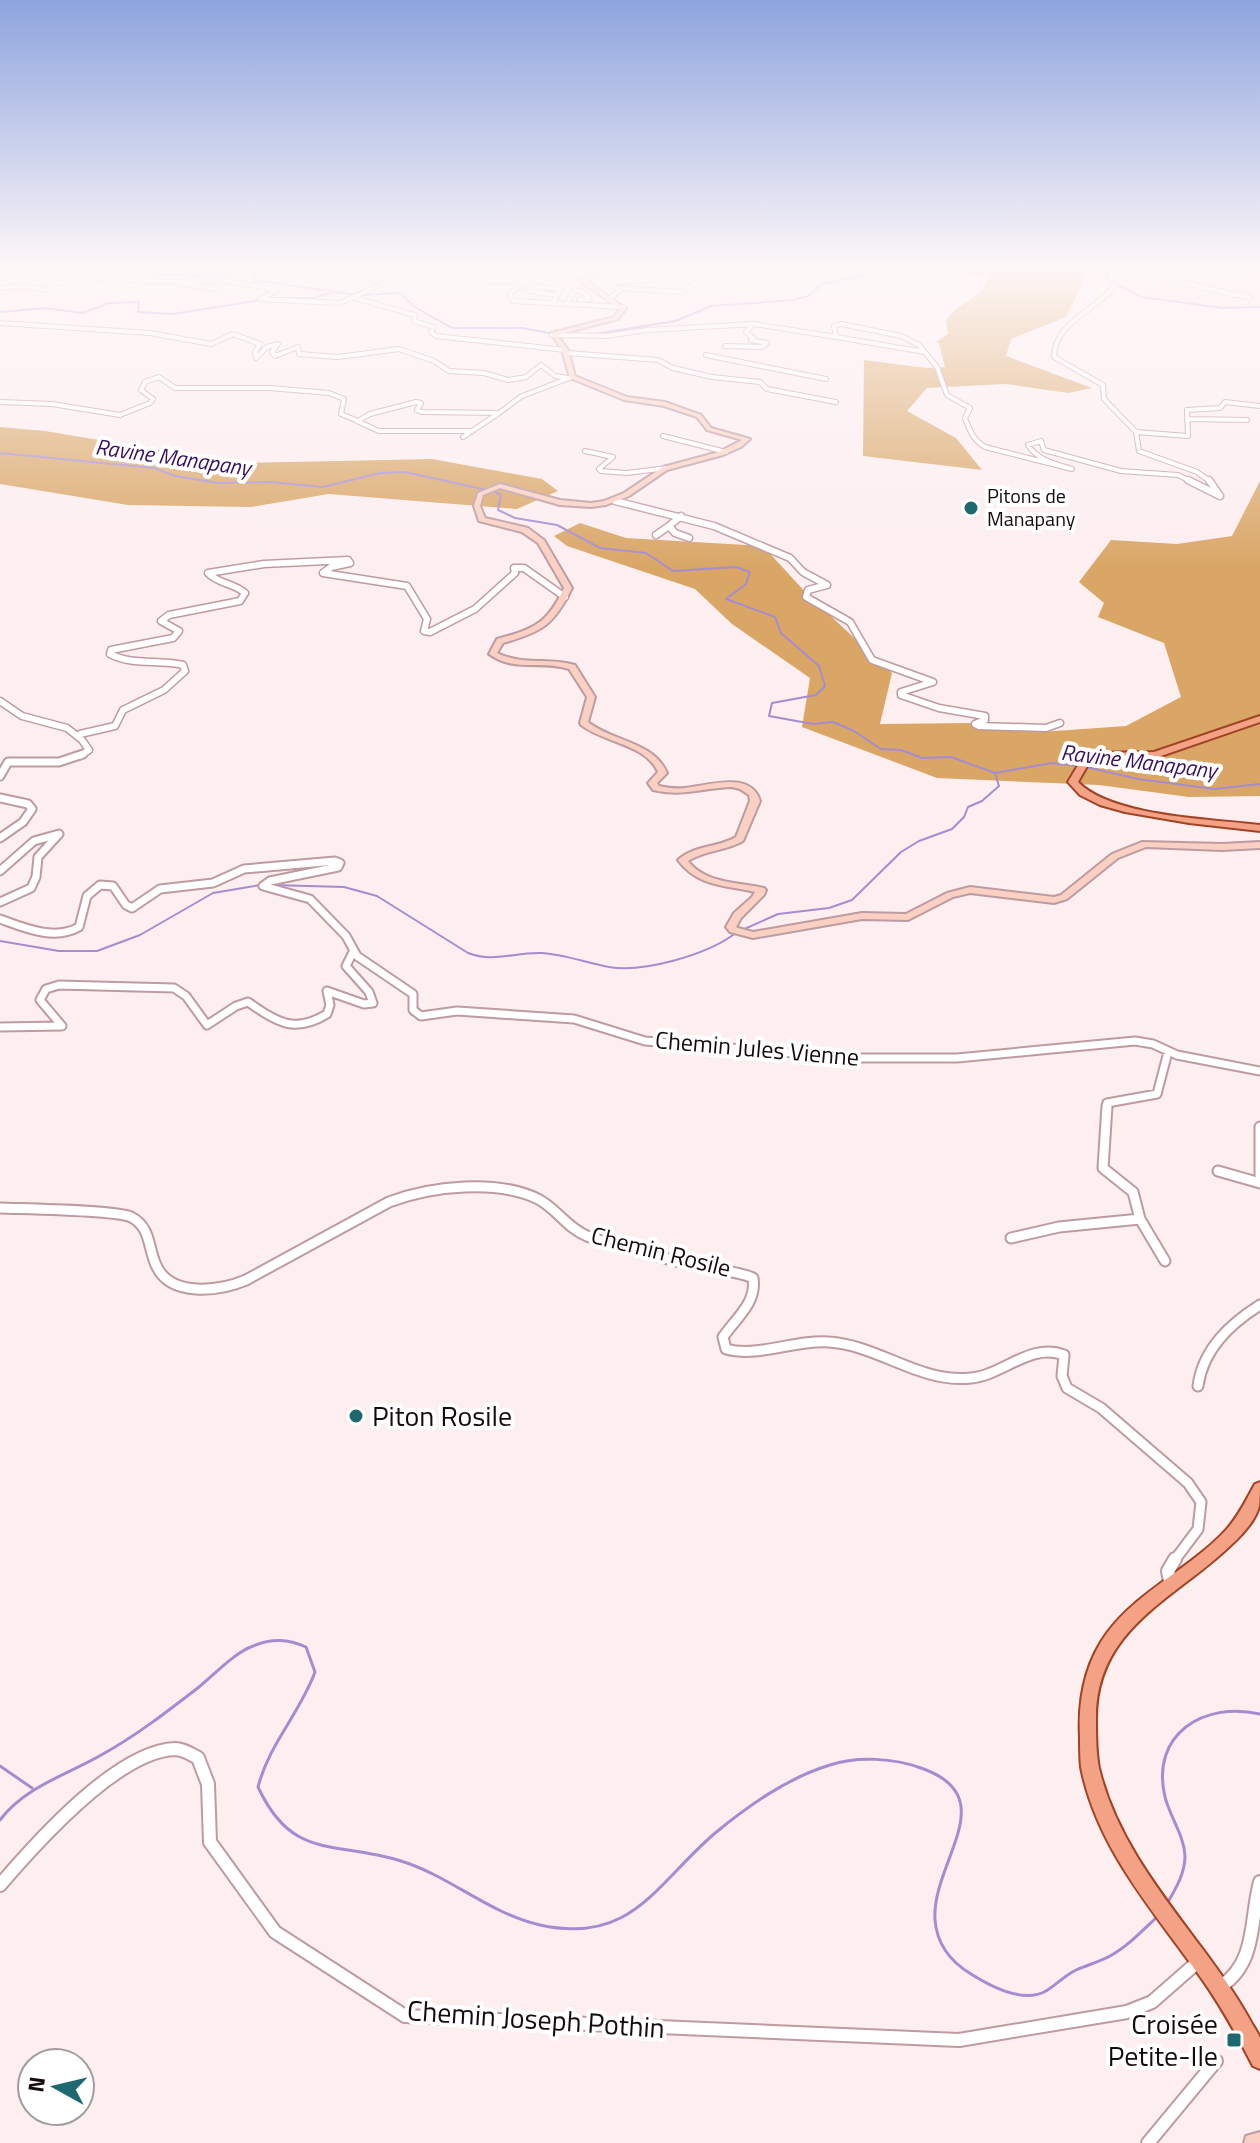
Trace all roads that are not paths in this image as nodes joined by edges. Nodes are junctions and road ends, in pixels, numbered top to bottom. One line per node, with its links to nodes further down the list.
1 (445, 368): 2 (street)
2 (537, 368)
3 (545, 368): 10 (street)
4 (570, 368): 10 (main road)
5 (681, 368): 11 (street)
6 (757, 368): 11 (street)
7 (770, 368): 12 (street)
8 (940, 368): 21 (street)
9 (1073, 368): 21 (street)
10 (572, 378): 16 (street); 25 (main road)
11 (740, 379): 14 (street)
12 (826, 379)
13 (0, 402): 19 (street)
14 (836, 402)
15 (1260, 406): 17 (street)
16 (499, 413): 19 (street); 20 (street)
17 (1187, 419): 18 (street); 21 (street)
18 (1247, 420)
19 (356, 421): 20 (street)
20 (471, 431): 23 (street)
21 (1136, 432)
22 (663, 436): 25 (street)
23 (463, 437)
24 (585, 451): 26 (street)
25 (726, 452): 26 (main road)
26 (667, 468): 27 (main road)
27 (615, 501): 28 (street); 32 (main road)
28 (681, 516): 29 (street); 35 (street)
29 (669, 526): 30 (street); 31 (street)
30 (656, 535)
31 (689, 538)
32 (565, 597): 36 (street); 41 (main road)
33 (0, 701): 36 (street)
34 (1260, 719): 39 (main road)
35 (1060, 723)
36 (80, 734): 37 (street)
37 (0, 776)
38 (0, 798): 40 (street)
39 (1260, 828)
40 (0, 835)
41 (1260, 845)
42 (0, 871): 43 (street)
43 (0, 902)
44 (0, 919): 45 (street, Chemin Jules Vienne)
45 (353, 952): 46 (street); 47 (street, Chemin Jules Vienne)
46 (0, 1027)
47 (1168, 1052): 48 (street, Chemin Jules Vienne); 54 (street)
48 (1260, 1071)
49 (1260, 1127): 51 (street)
50 (1218, 1171): 52 (street)
51 (1260, 1175)
52 (1260, 1183)
53 (0, 1208): 60 (street, Chemin Rosile)
54 (1140, 1219): 55 (street); 56 (street)
55 (1011, 1238)
56 (1165, 1261)
57 (1260, 1305): 58 (street)
58 (1198, 1386)
59 (1260, 1488): 60 (main road)
60 (1171, 1586): 63 (main road)
61 (1260, 1882): 64 (street)
62 (0, 1885): 63 (street, Chemin Joseph Pothin)
63 (1200, 1960): 64 (main road)
64 (1221, 1986): 65 (main road)
65 (1259, 2057)
66 (1216, 2061): 67 (street)
67 (1148, 2143)

